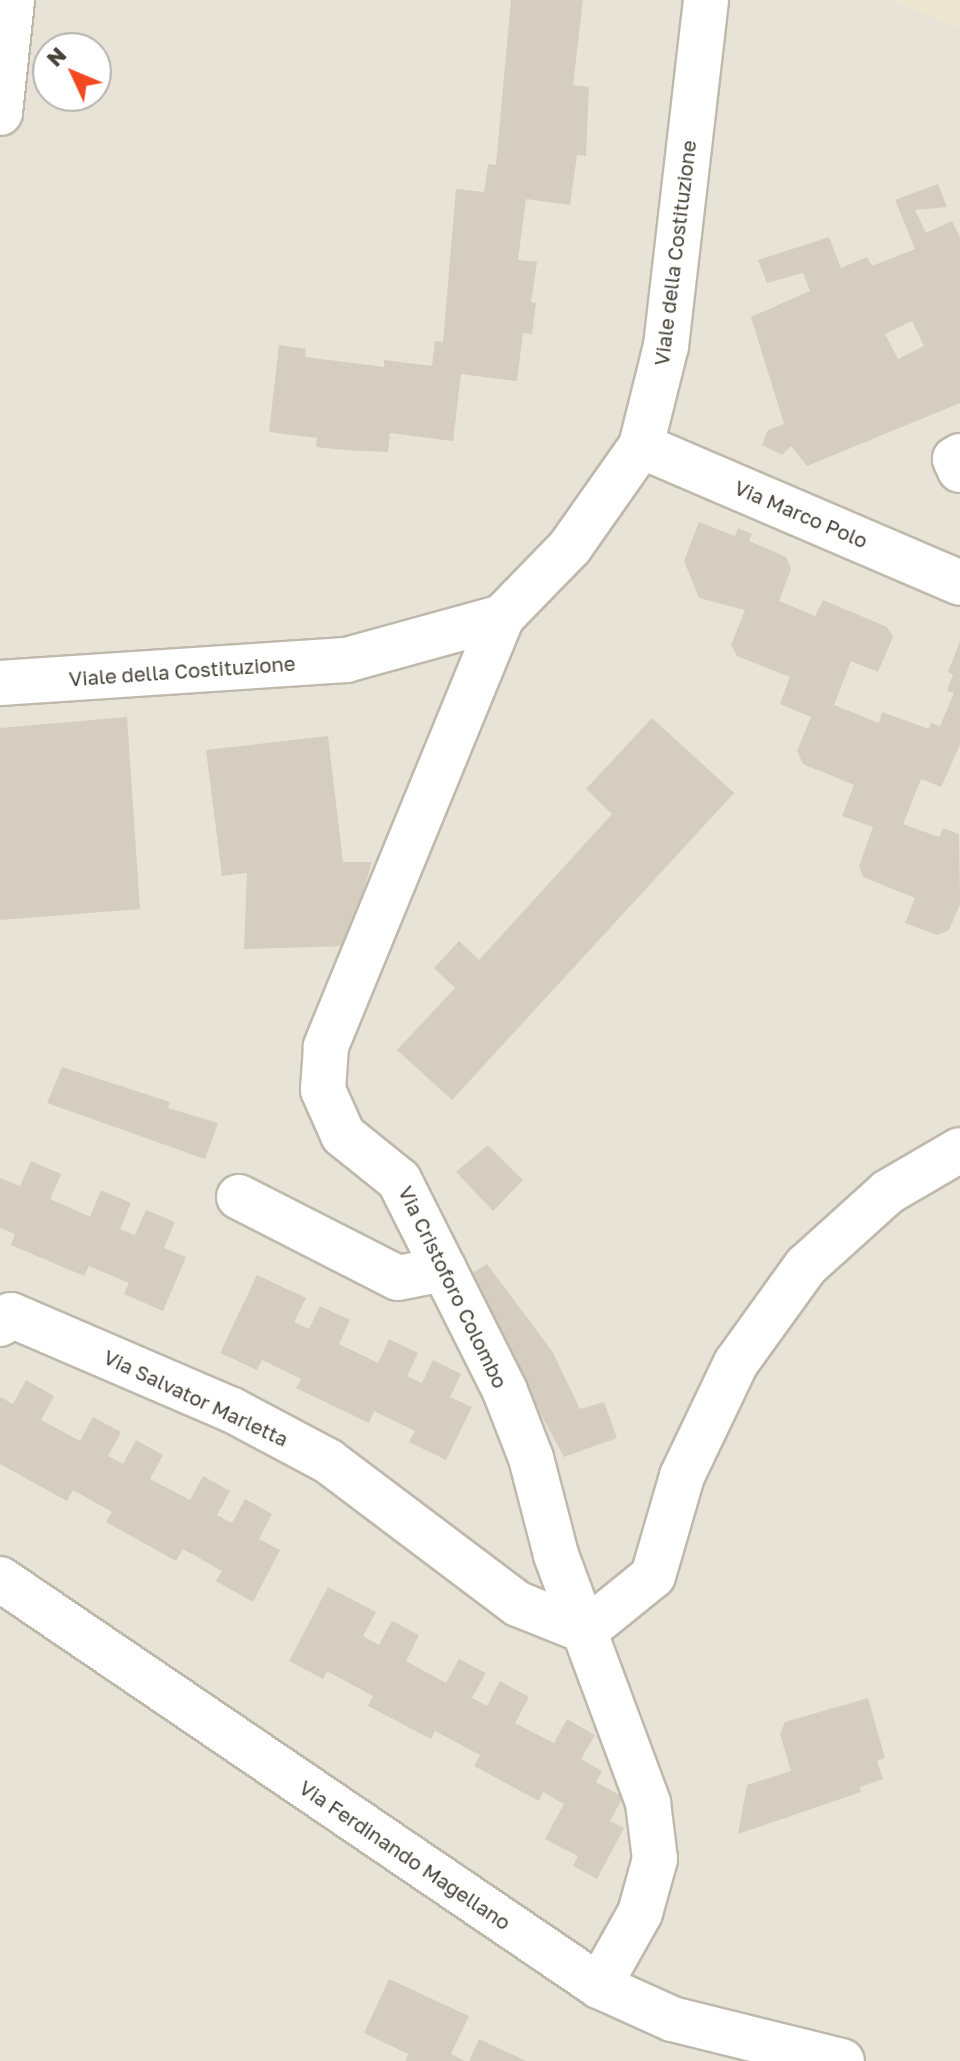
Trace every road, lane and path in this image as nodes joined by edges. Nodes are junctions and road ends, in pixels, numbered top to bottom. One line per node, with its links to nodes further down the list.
1 (12, 0): 3 (street)
2 (706, 0): 4 (street, Viale della Costituzione)
3 (0, 113)
4 (641, 446): 7 (street, Via Marco Polo); 8 (street, Viale della Costituzione)
5 (960, 456): 6 (street)
6 (960, 470)
7 (960, 583)
8 (502, 617): 9 (street, Viale della Costituzione); 12 (street, Via Cristoforo Colombo)
9 (0, 683)
10 (960, 1150): 15 (street)
11 (239, 1197): 12 (street)
12 (444, 1269): 15 (street, Via Cristoforo Colombo)
13 (0, 1324): 15 (street, Via Salvator Marletta)
14 (0, 1579): 16 (street, Via Ferdinando Magellano)
15 (585, 1631): 16 (street, Via Cristoforo Colombo)
16 (599, 1986): 17 (street, Via Ferdinando Magellano)
17 (842, 2061)

